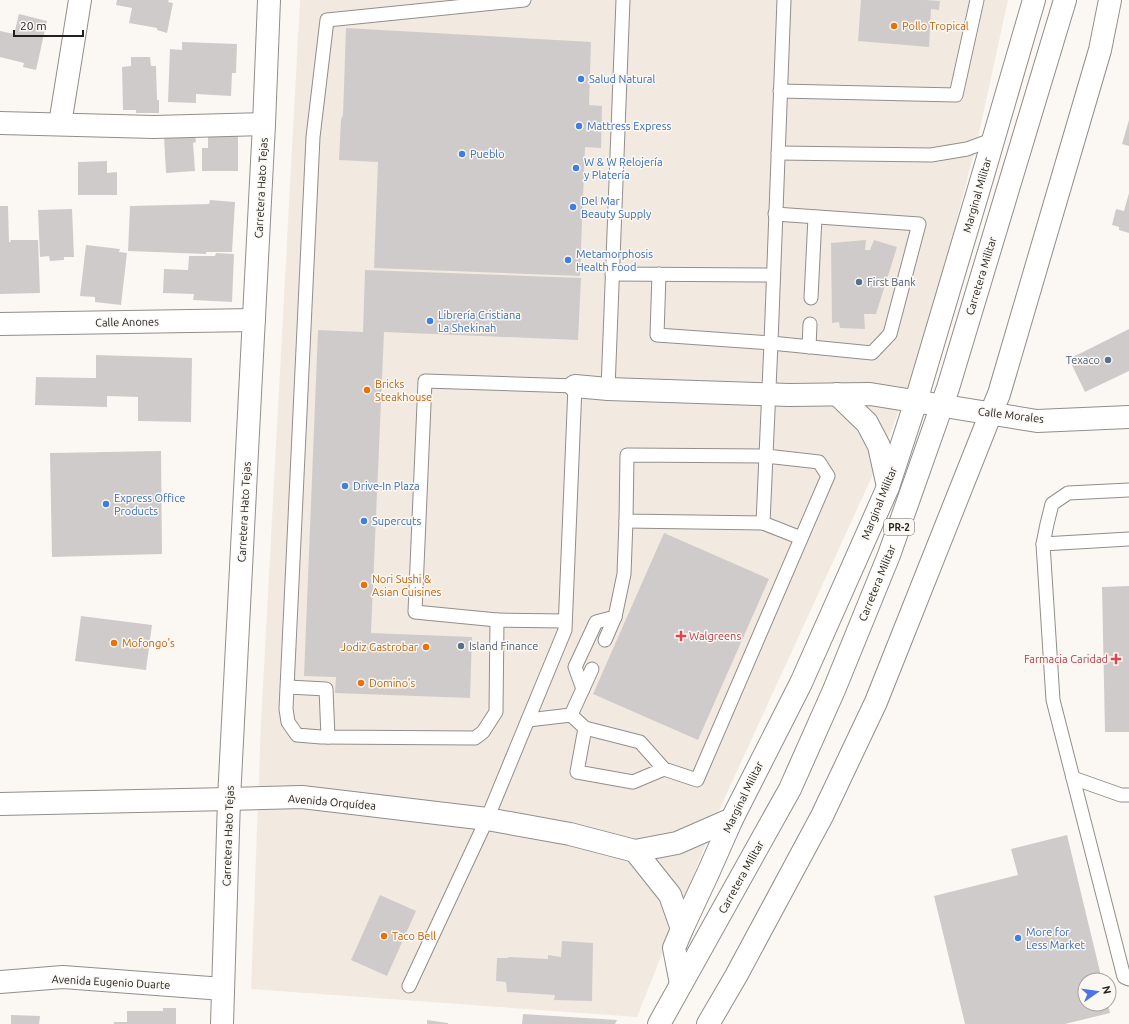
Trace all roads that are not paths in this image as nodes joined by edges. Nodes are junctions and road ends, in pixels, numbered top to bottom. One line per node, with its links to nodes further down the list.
1 (80, 0): 12 (street)
2 (269, 0): 13 (street, Carretera Hato Tejas)
3 (524, 0): 48 (lane)
4 (623, 0): 18 (lane)
5 (784, 0): 10 (lane)
6 (977, 0): 10 (lane)
7 (1034, 0): 14 (street, Marginal Militar)
8 (1065, 0): 32 (street, Carretera Militar / PR-2)
9 (1110, 0): 33 (street)
10 (780, 91): 15 (lane)
11 (0, 123): 12 (street)
12 (60, 124): 13 (street)
13 (264, 124): 22 (street, Carretera Hato Tejas)
14 (994, 139): 15 (lane); 31 (street, Marginal Militar)
15 (778, 153): 16 (lane)
16 (775, 214): 17 (lane); 20 (lane)
17 (815, 217): 21 (lane); 26 (lane)
18 (612, 274): 19 (lane); 28 (lane)
19 (659, 274): 20 (lane); 25 (lane)
20 (773, 276): 25 (lane)
21 (811, 298)
22 (254, 320): 23 (street, Calle Anones); 57 (street, Carretera Hato Tejas)
23 (0, 324)
24 (810, 324): 26 (lane)
25 (771, 343): 26 (lane); 29 (lane)
26 (809, 347)
27 (575, 386): 28 (street, Calle Morales); 44 (lane); 45 (lane)
28 (608, 389): 29 (street, Calle Morales)
29 (768, 394): 30 (street, Calle Morales); 35 (lane)
30 (837, 394): 31 (street, Calle Morales); 36 (street)
31 (916, 401): 32 (street, Calle Morales); 36 (street, Marginal Militar)
32 (942, 405): 33 (street, Calle Morales); 65 (street, Carretera Militar / PR-2)
33 (992, 413): 34 (street, Calle Morales); 70 (street)
34 (1129, 416)
35 (766, 456): 38 (lane); 39 (lane); 40 (lane)
36 (888, 487): 60 (street, Marginal Militar)
37 (1129, 490): 42 (lane)
38 (626, 522): 39 (lane); 43 (lane)
39 (763, 523): 40 (lane)
40 (801, 538): 54 (lane)
41 (1129, 539): 42 (lane)
42 (1043, 544): 55 (lane)
43 (615, 617): 46 (lane); 49 (lane)
44 (497, 620): 45 (lane); 53 (lane)
45 (566, 621): 51 (lane)
46 (604, 640)
47 (592, 669): 49 (lane)
48 (288, 687): 53 (lane); 53 (lane)
49 (583, 689): 50 (lane)
50 (571, 715): 51 (lane); 52 (lane)
51 (528, 720): 59 (lane)
52 (585, 728): 54 (lane); 54 (lane)
53 (328, 737)
54 (664, 769)
55 (1073, 778): 56 (lane); 63 (lane)
56 (1129, 795)
57 (229, 799): 58 (street, Avenida Orquídea); 59 (street, Avenida Orquídea); 67 (street, Carretera Hato Tejas)
58 (0, 804)
59 (487, 819): 61 (street, Avenida Orquídea); 66 (lane)
60 (732, 819): 61 (street); 62 (street, Marginal Militar)
61 (635, 851): 62 (street)
62 (682, 929): 65 (street, Marginal Militar)
63 (1129, 978)
64 (0, 982): 67 (street, Avenida Eugenio Duarte)
65 (681, 984): 69 (street, Carretera Militar / PR-2)
66 (409, 986)
67 (223, 989): 68 (street, Carretera Hato Tejas)
68 (222, 1024)
69 (659, 1024)
70 (708, 1024)

